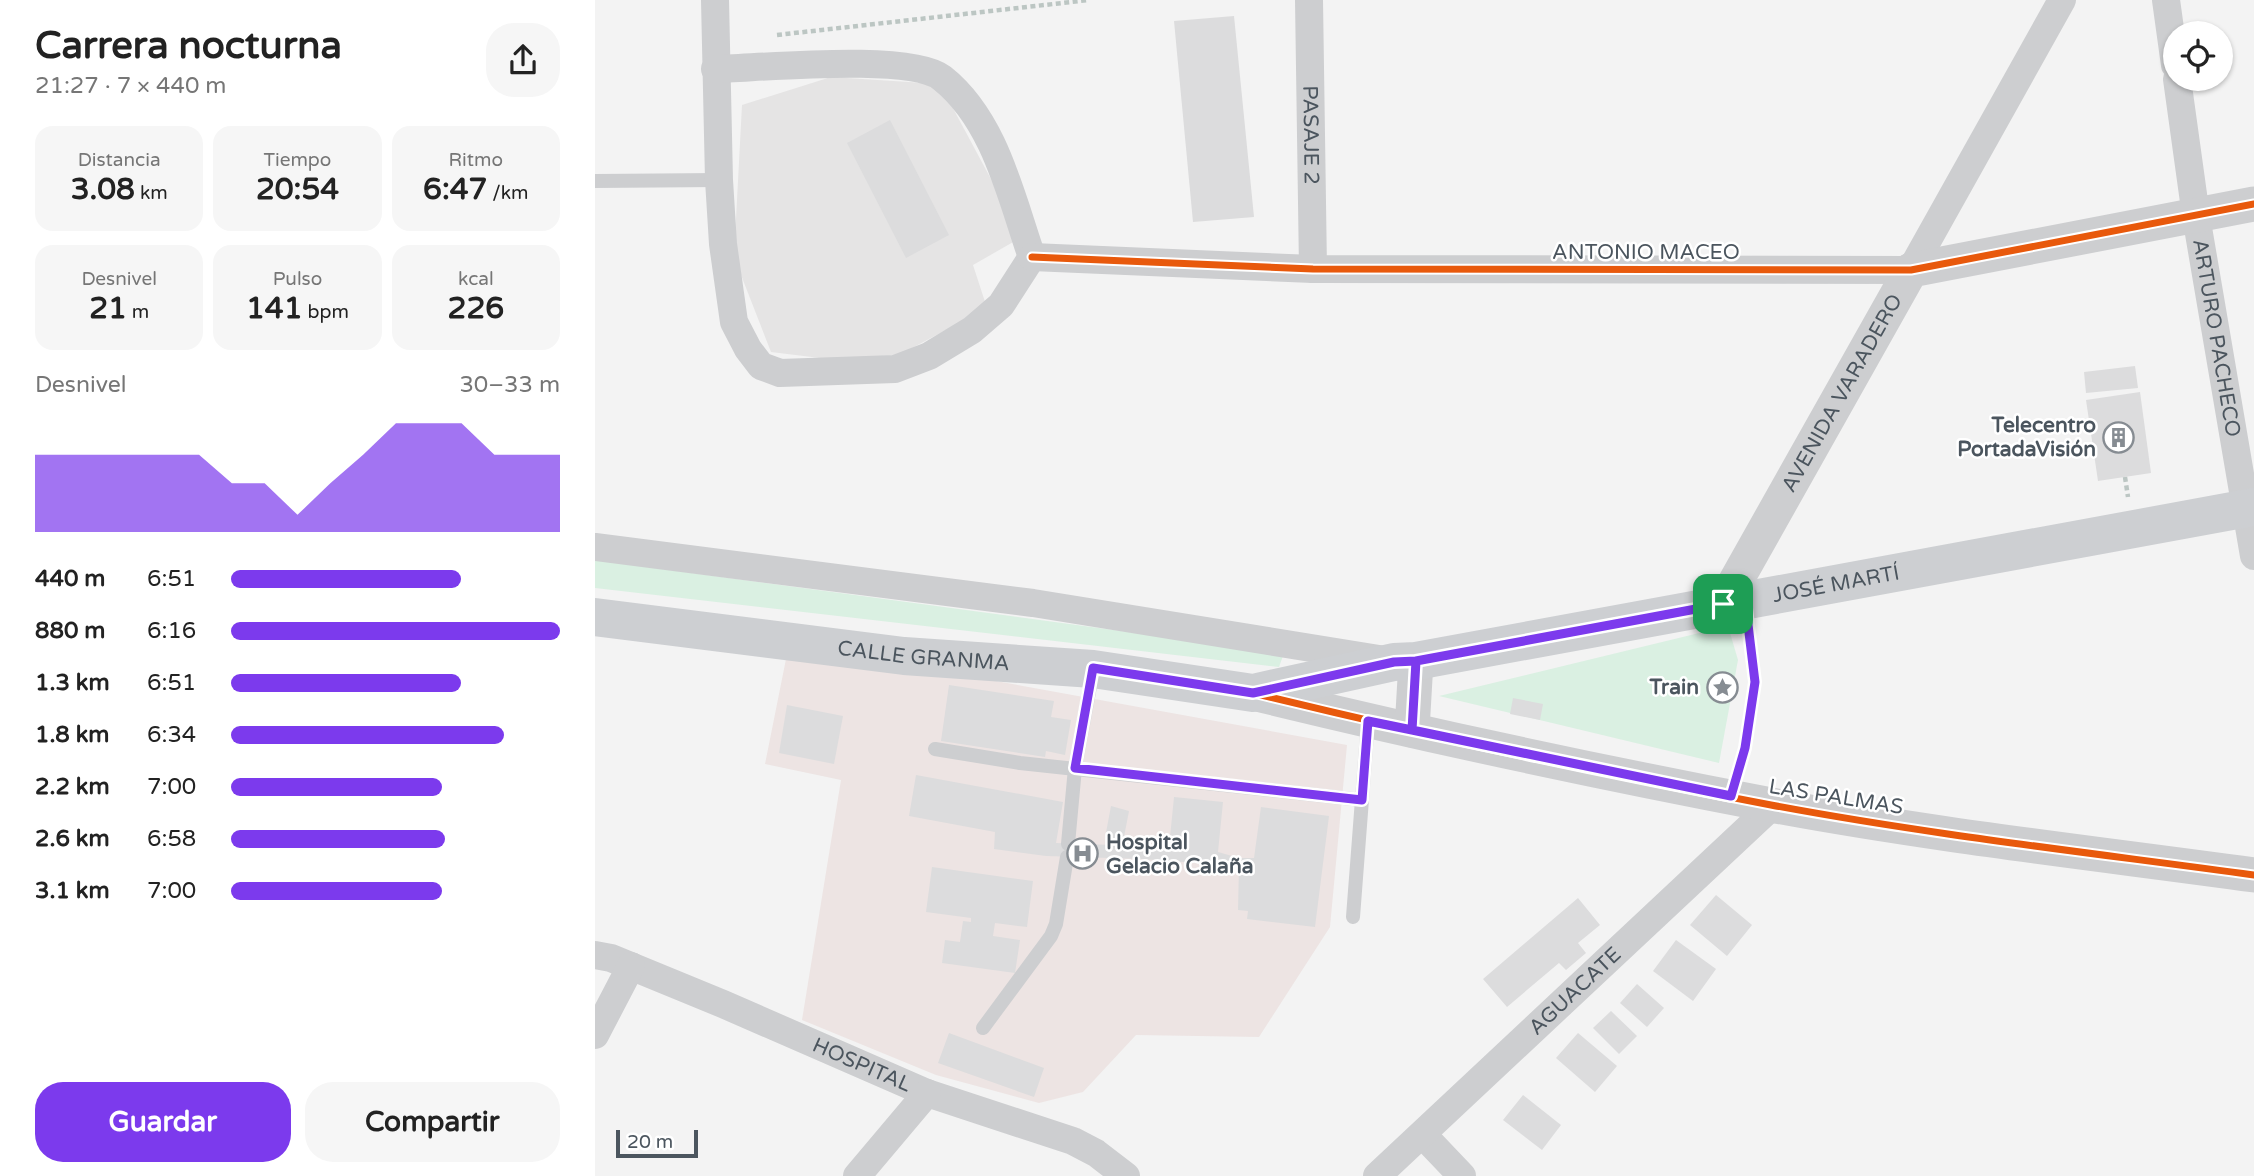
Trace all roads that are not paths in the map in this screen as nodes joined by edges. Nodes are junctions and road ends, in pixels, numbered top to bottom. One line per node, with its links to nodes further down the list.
1 (715, 0): 6 (street)
2 (1309, 0): 13 (street, PASAJE 2)
3 (2062, 0): 14 (street, AVENIDA VARADERO)
4 (2167, 0): 5 (street)
5 (2170, 21)
6 (715, 69): 8 (street); 12 (street)
7 (2179, 91): 11 (street, ARTURO PACHECO)
8 (719, 180): 9 (lane); 12 (street)
9 (595, 181)
10 (2254, 204): 11 (street, ANTONIO MACEO)
11 (2196, 216): 14 (street, ANTONIO MACEO); 15 (street, ARTURO PACHECO)
12 (1032, 257): 13 (street, ANTONIO MACEO)
13 (1313, 269): 14 (street, ANTONIO MACEO)
14 (1911, 270): 18 (street, AVENIDA VARADERO)
15 (2250, 507): 17 (street, ARTURO PACHECO); 18 (main road, JOSÉ MARTÍ)
16 (595, 547): 20 (street)
17 (2254, 556)
18 (1734, 602): 20 (main road, JOSÉ MARTÍ)
19 (595, 617): 21 (main road, CALLE GRANMA)
20 (1405, 661): 22 (main road, JOSÉ MARTÍ); 24 (street)
21 (1093, 668): 22 (main road, CALLE GRANMA); 26 (lane)
22 (1253, 693): 23 (street, LAS PALMAS)
23 (1368, 721): 24 (street, LAS PALMAS); 27 (lane)
24 (1412, 730): 28 (street, LAS PALMAS)
25 (935, 749): 26 (lane)
26 (1075, 768): 27 (lane); 33 (lane)
27 (1362, 800): 30 (lane)
28 (1773, 805): 29 (street, LAS PALMAS); 36 (street, AGUACATE)
29 (2254, 875)
30 (1353, 917)
31 (595, 955): 32 (street, HOSPITAL)
32 (631, 966): 34 (street); 35 (street, HOSPITAL)
33 (983, 1028)
34 (595, 1035)
35 (927, 1093): 37 (street); 38 (street, HOSPITAL)
36 (1423, 1135): 39 (street, AGUACATE); 40 (street)
37 (857, 1176)
38 (1126, 1176)
39 (1377, 1176)
40 (1462, 1176)

